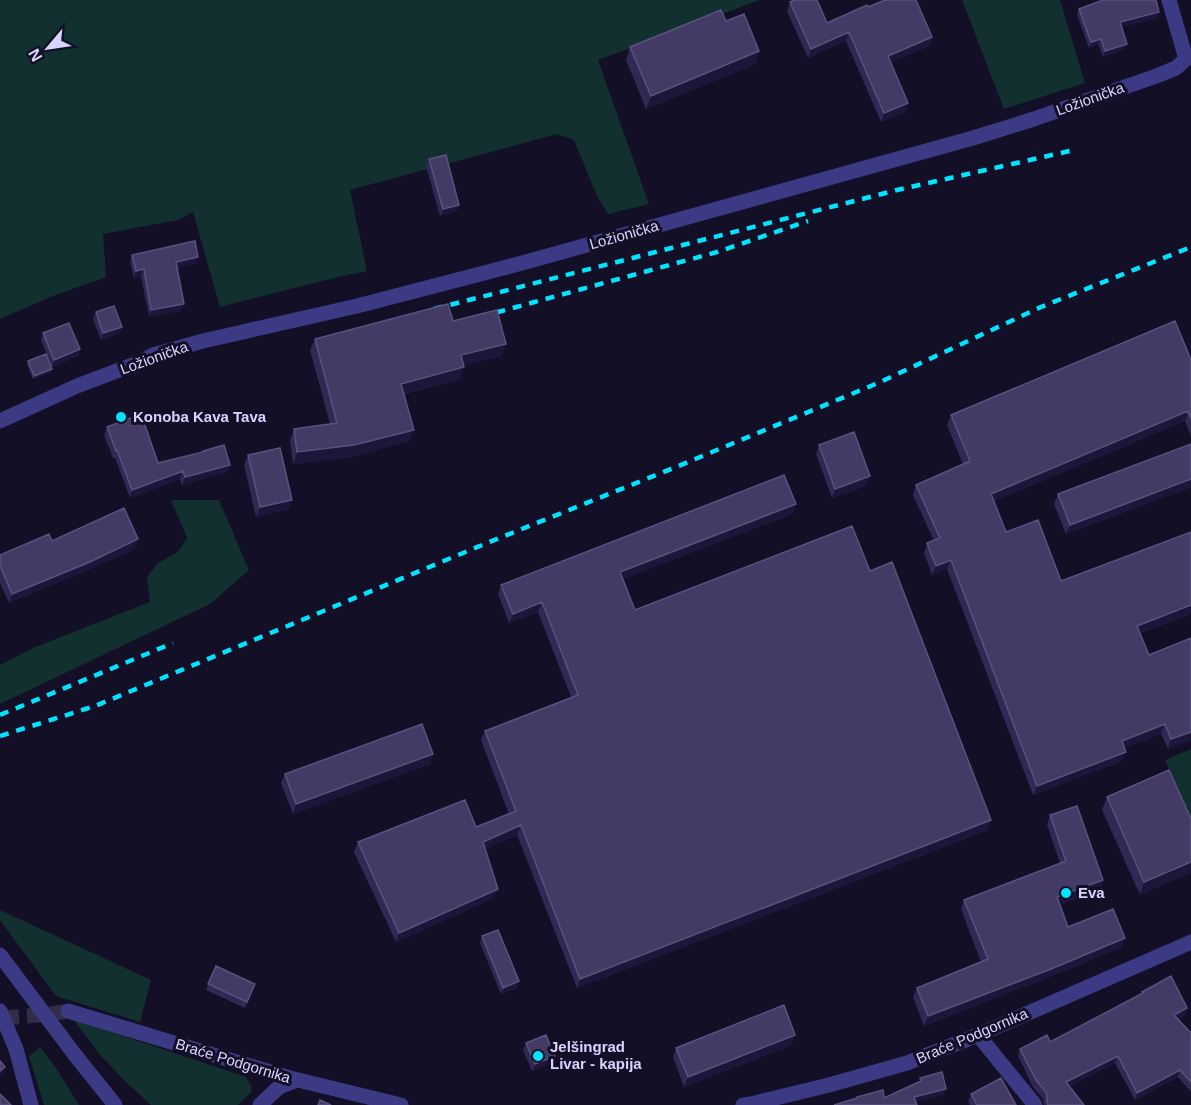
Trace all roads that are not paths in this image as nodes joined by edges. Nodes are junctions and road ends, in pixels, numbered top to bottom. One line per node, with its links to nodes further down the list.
1 (1169, 0): 2 (street, Ložionička)
2 (0, 421)
3 (1191, 942): 7 (street, Braće Podgornika)
4 (0, 955): 10 (street, bridge)
5 (0, 1011): 9 (street)
6 (68, 1011): 8 (street, Braće Podgornika)
7 (978, 1035): 13 (street, Braće Podgornika); 14 (street)
8 (297, 1080): 11 (street); 12 (street, Braće Podgornika)
9 (31, 1105)
10 (114, 1105)
11 (260, 1105)
12 (401, 1105)
13 (743, 1105)
14 (1035, 1105)

